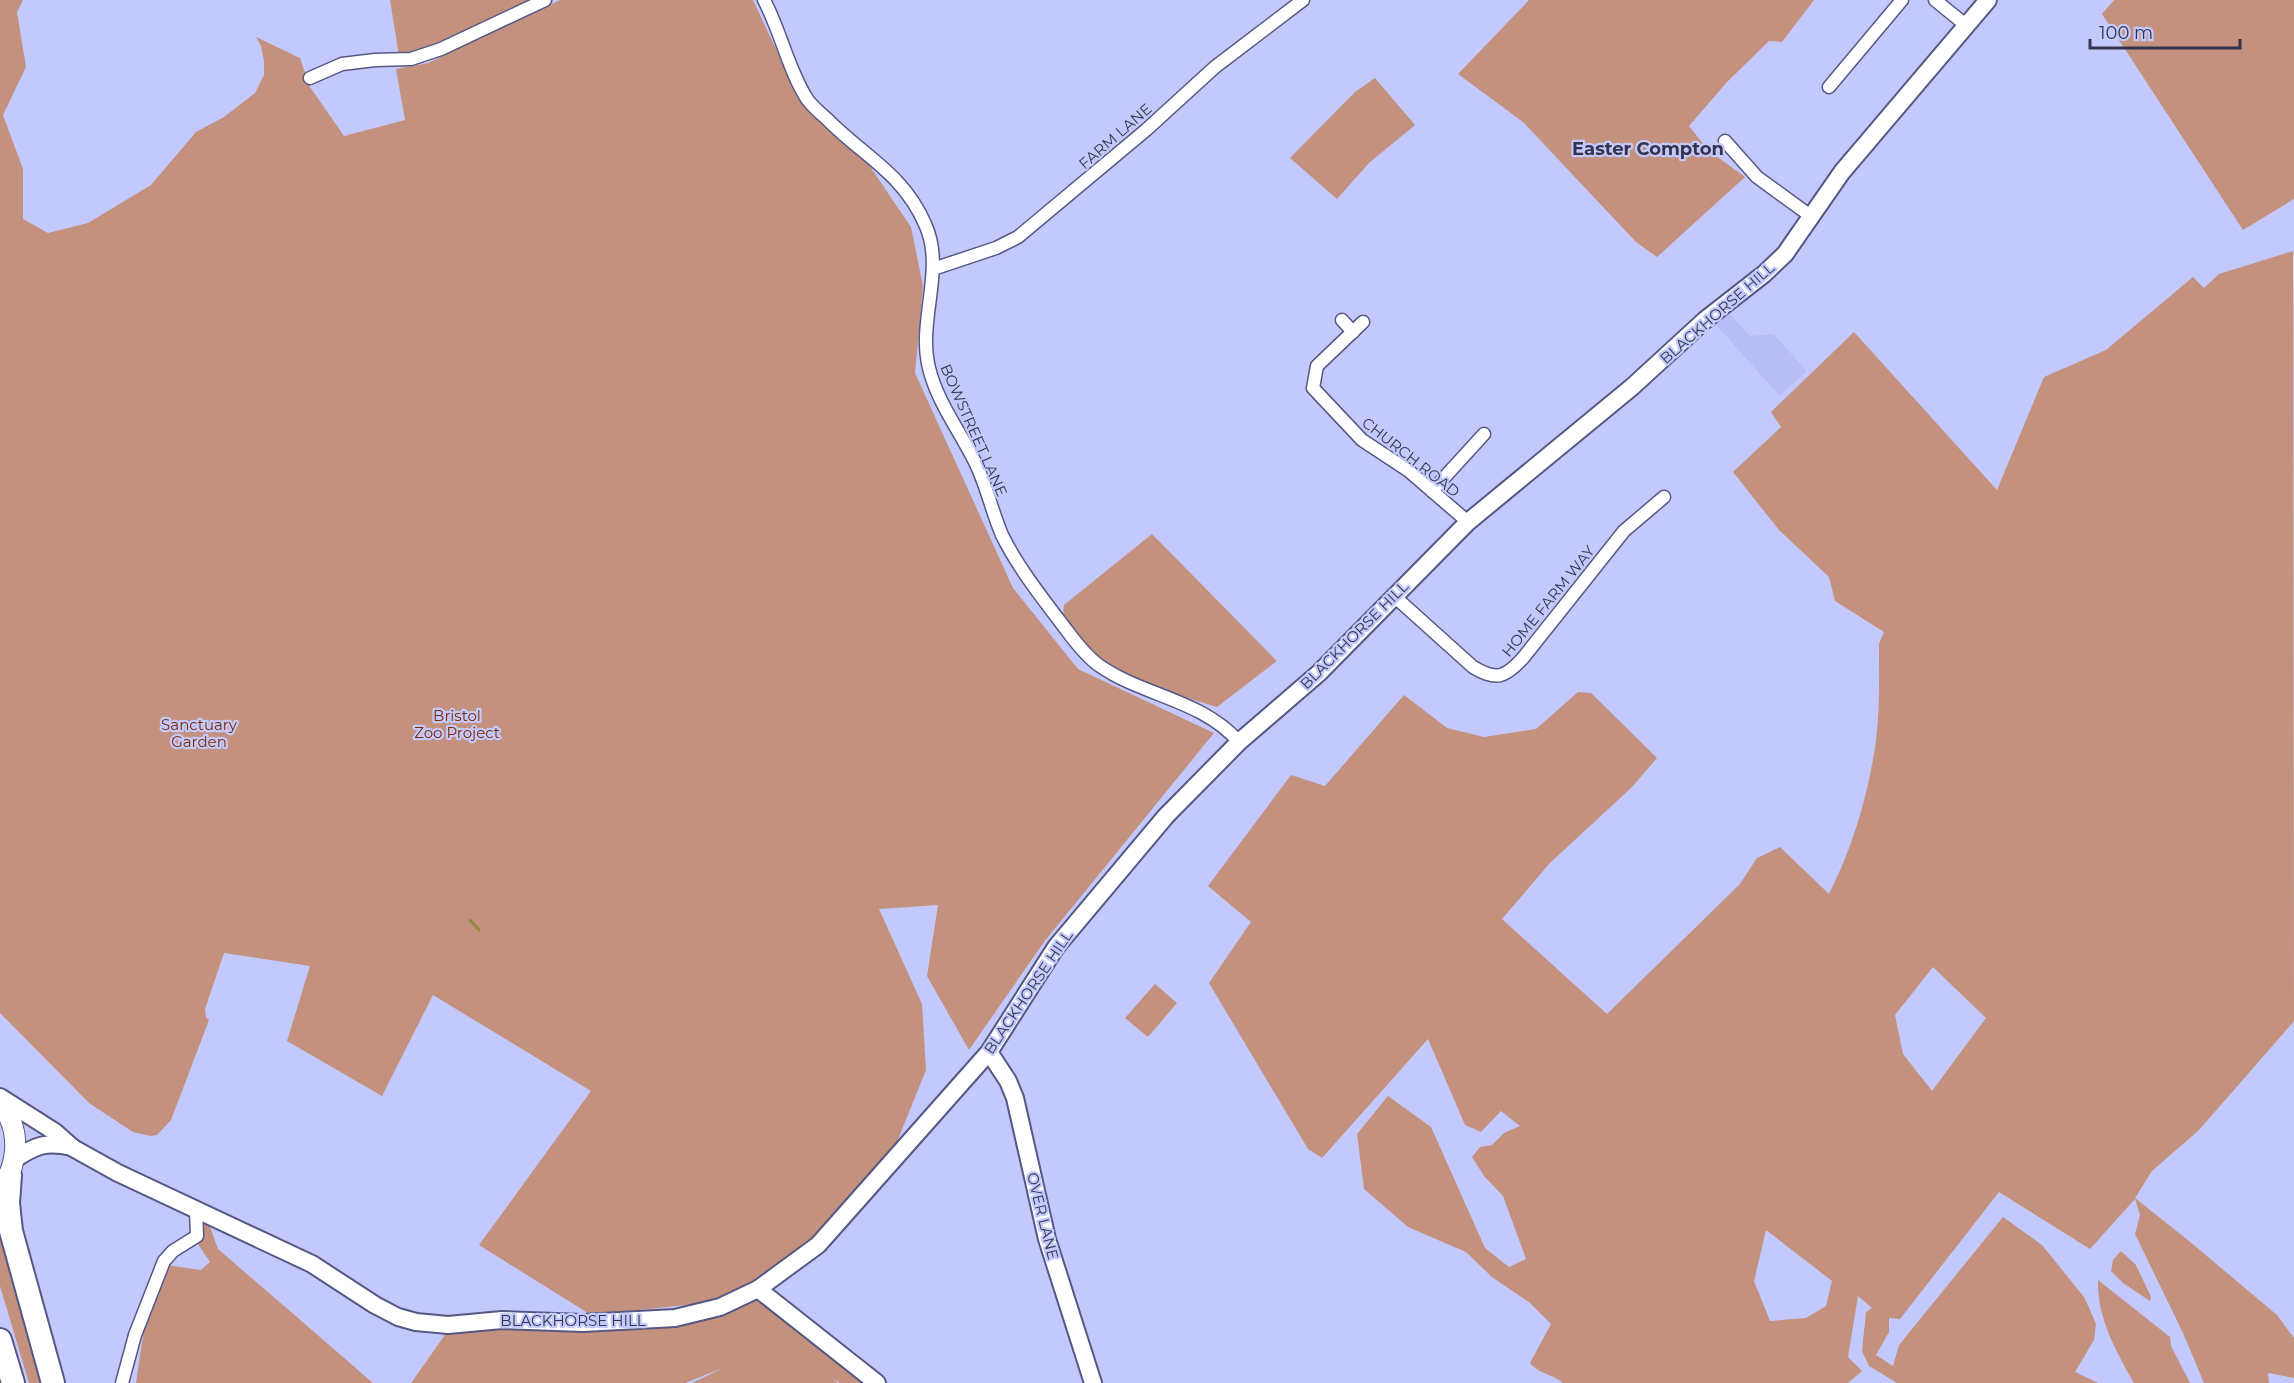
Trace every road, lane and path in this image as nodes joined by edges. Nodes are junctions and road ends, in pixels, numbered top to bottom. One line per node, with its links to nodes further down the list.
1 (545, 0): 8 (street)
2 (764, 0): 12 (street, BOWSTREET LANE)
3 (1303, 0): 12 (street, FARM LANE)
4 (1902, 0): 9 (street)
5 (1935, 0): 7 (street)
6 (1988, 0): 7 (main road, BLACKHORSE HILL)
7 (1967, 26): 11 (main road, BLACKHORSE HILL)
8 (310, 78)
9 (1829, 87)
10 (1725, 141): 11 (street)
11 (1812, 217): 19 (main road, BLACKHORSE HILL)
12 (933, 269): 21 (street, BOWSTREET LANE)
13 (1342, 320): 15 (street)
14 (1363, 322): 15 (street, CHURCH ROAD)
15 (1353, 332): 17 (street, CHURCH ROAD)
16 (1484, 434): 17 (street)
17 (1432, 491): 19 (street, CHURCH ROAD)
18 (1664, 497): 20 (street, HOME FARM WAY)
19 (1468, 522): 20 (main road, BLACKHORSE HILL)
20 (1394, 596): 21 (main road, BLACKHORSE HILL)
21 (1239, 742): 22 (main road, BLACKHORSE HILL)
22 (989, 1052): 28 (main road, BLACKHORSE HILL); 34 (main road, OVER LANE)
23 (0, 1097): 25 (main road)
24 (0, 1102): 26 (main road)
25 (73, 1148): 26 (main road); 27 (main road, BLACKHORSE HILL)
26 (8, 1175): 31 (highway)
27 (196, 1210): 28 (main road, BLACKHORSE HILL); 32 (street)
28 (758, 1289): 33 (main road)
29 (0, 1340): 30 (highway)
30 (13, 1383)
31 (54, 1383)
32 (122, 1383)
33 (877, 1383)
34 (1093, 1383)

